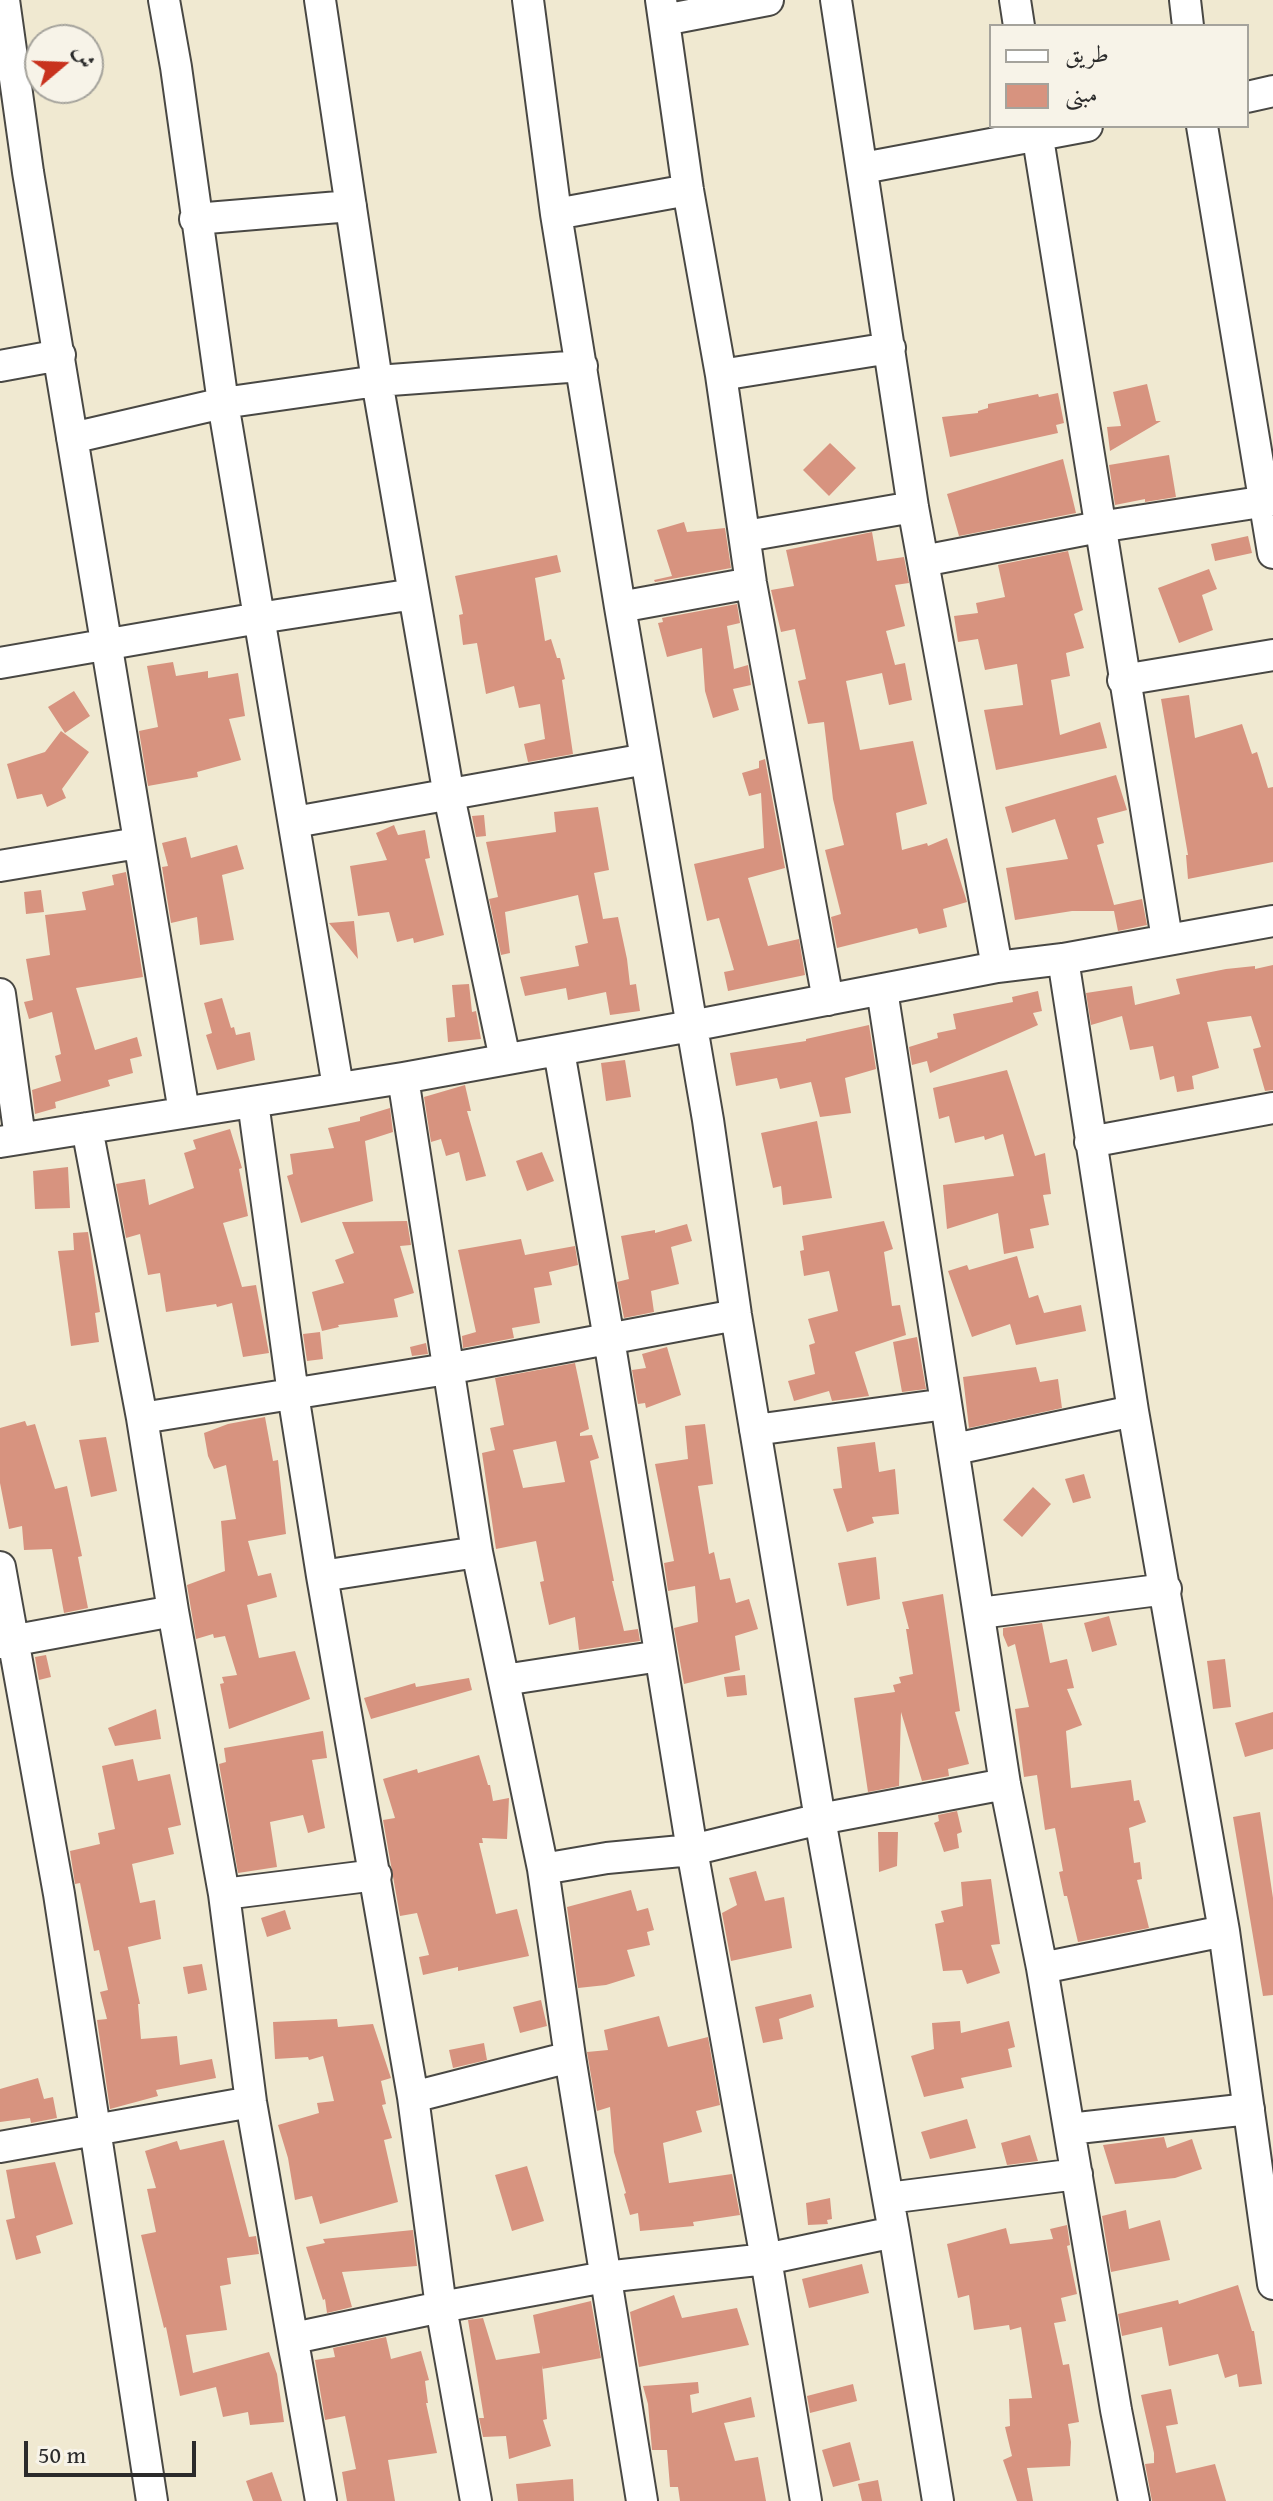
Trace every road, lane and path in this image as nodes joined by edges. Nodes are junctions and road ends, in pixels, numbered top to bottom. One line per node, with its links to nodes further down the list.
1 (4, 0): 23 (street)
2 (164, 0): 21 (street)
3 (320, 0): 19 (street)
4 (528, 0): 20 (street)
5 (768, 0): 9 (street)
6 (836, 0): 17 (street)
7 (1015, 0): 10 (street)
8 (1185, 0): 11 (street)
9 (663, 10): 18 (street)
10 (1019, 24)
11 (1188, 24)
12 (1273, 91): 13 (street)
13 (1249, 97)
14 (1062, 128): 16 (street)
15 (1202, 128): 30 (street)
16 (1036, 130): 17 (street); 32 (street)
17 (863, 168): 22 (street)
18 (688, 190): 20 (street); 26 (street)
19 (351, 206): 21 (street); 27 (street)
20 (556, 214): 25 (street)
21 (195, 219): 28 (street)
22 (890, 348): 26 (street); 31 (street)
23 (60, 355): 24 (street); 29 (street)
24 (0, 366)
25 (582, 366): 27 (street); 38 (street)
26 (721, 375): 33 (street)
27 (377, 381): 28 (street); 37 (street)
28 (223, 403): 29 (street); 39 (street)
29 (72, 438): 40 (street)
30 (1269, 500): 32 (street); 34 (street)
31 (913, 507): 33 (street); 35 (street)
32 (1099, 527): 35 (street); 43 (street)
33 (746, 536): 36 (street)
34 (1273, 553)
35 (923, 561): 52 (street)
36 (751, 583): 38 (street); 55 (street)
37 (414, 594): 39 (street); 45 (street)
38 (620, 607): 44 (street)
39 (259, 618): 40 (street); 46 (street)
40 (105, 645): 42 (street); 47 (street)
41 (1273, 655): 43 (street)
42 (0, 663)
43 (1123, 680): 50 (street)
44 (646, 759): 45 (street); 56 (street)
45 (449, 796): 46 (street); 58 (street)
46 (295, 822): 60 (street)
47 (138, 843): 48 (street); 63 (street)
48 (0, 866)
49 (1273, 921): 50 (street)
50 (1167, 939): 51 (street)
51 (1063, 959): 52 (street); 66 (street)
52 (997, 967): 53 (street)
53 (882, 990): 55 (street); 71 (street)
54 (0, 994): 65 (street)
55 (828, 1000): 56 (street)
56 (691, 1026): 57 (street); 67 (street)
57 (559, 1051): 58 (street); 68 (street)
58 (505, 1059): 59 (street)
59 (403, 1078): 60 (street); 69 (street)
60 (338, 1087): 61 (street)
61 (253, 1102): 63 (street); 70 (street)
62 (1273, 1108): 66 (street)
63 (184, 1112): 64 (street)
64 (87, 1128): 65 (street); 73 (street)
65 (10, 1140)
66 (1090, 1142): 72 (street)
67 (736, 1315): 68 (street); 74 (street)
68 (609, 1339): 69 (street); 83 (street)
69 (447, 1369): 70 (street); 76 (street)
70 (293, 1394): 73 (street); 78 (street)
71 (946, 1404): 74 (street); 75 (street)
72 (1133, 1411): 75 (street); 79 (street)
73 (142, 1418): 80 (street)
74 (755, 1430): 86 (street)
75 (955, 1449): 81 (street)
76 (477, 1552): 78 (street); 84 (street)
77 (0, 1567): 82 (street)
78 (322, 1576): 89 (street)
79 (1166, 1589): 81 (street); 91 (street)
80 (173, 1611): 82 (street); 90 (street)
81 (980, 1613): 85 (street)
82 (6, 1642): 98 (street)
83 (660, 1656): 84 (street); 87 (street)
84 (504, 1680): 88 (street)
85 (1005, 1784): 86 (street); 92 (street)
86 (820, 1819): 87 (street); 101 (street)
87 (692, 1850): 88 (street); 103 (street)
88 (543, 1869): 93 (street)
89 (376, 1875): 90 (street); 94 (street)
90 (224, 1894): 95 (street)
91 (1224, 1931): 92 (street); 96 (street)
92 (1042, 1968): 97 (street)
93 (570, 2057): 94 (street); 105 (street)
94 (413, 2097): 106 (street)
95 (251, 2102): 98 (street); 107 (street)
96 (1249, 2109): 97 (street); 104 (street)
97 (1069, 2129): 100 (street)
98 (97, 2131): 99 (street); 108 (street)
99 (0, 2147)
100 (1077, 2174): 101 (street); 114 (street)
101 (888, 2198): 102 (street)
102 (894, 2232): 103 (street); 113 (street)
103 (766, 2259): 105 (street); 112 (street)
104 (1272, 2267)
105 (605, 2277): 106 (street); 111 (street)
106 (441, 2307): 107 (street); 110 (street)
107 (294, 2338): 109 (street)
108 (152, 2501)
109 (321, 2501)
110 (476, 2501)
111 (642, 2501)
112 (806, 2501)
113 (938, 2501)
114 (1134, 2501)

